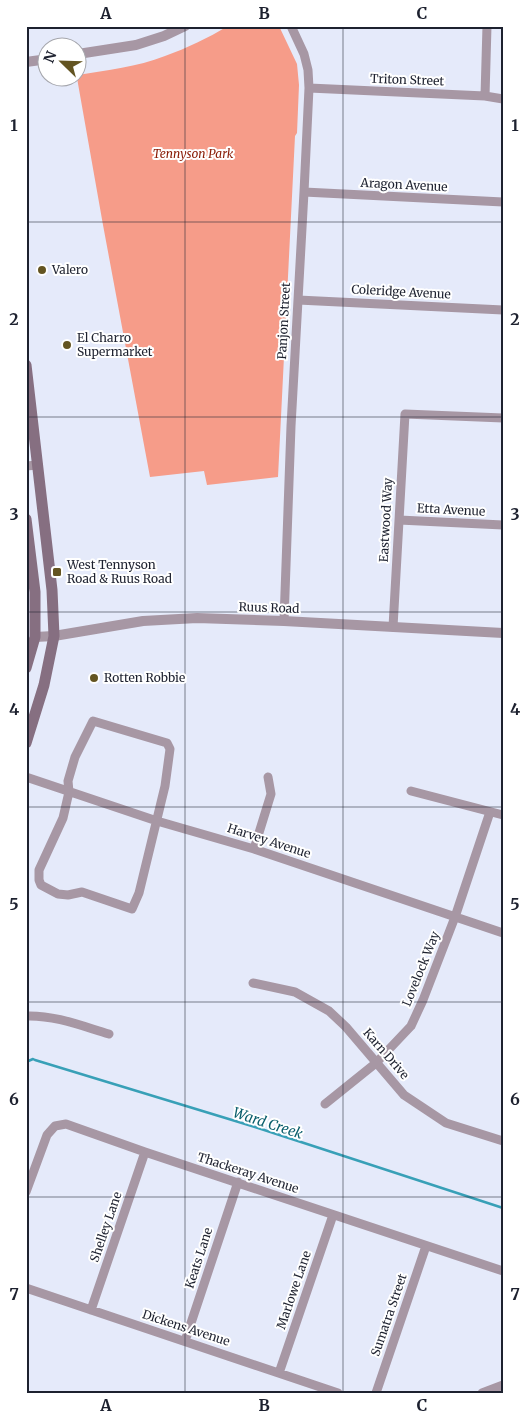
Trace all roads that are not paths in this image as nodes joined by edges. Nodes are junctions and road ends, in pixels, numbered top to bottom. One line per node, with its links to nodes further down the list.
1 (185, 26): 4 (street)
2 (291, 26): 5 (street, Panjon Street)
3 (487, 26): 6 (street)
4 (88, 52)
5 (309, 88): 6 (street, Triton Street); 8 (street, Panjon Street)
6 (485, 96): 7 (street, Triton Street)
7 (503, 99)
8 (304, 192): 9 (street, Aragon Avenue); 10 (street, Panjon Street)
9 (503, 202)
10 (298, 300): 11 (street, Coleridge Avenue); 19 (street, Panjon Street)
11 (503, 310)
12 (26, 365): 14 (main road)
13 (503, 418): 16 (street, Eastwood Way)
14 (32, 466): 22 (main road)
15 (26, 518): 18 (main road)
16 (399, 520): 17 (street, Etta Avenue); 20 (street, Eastwood Way)
17 (503, 524)
18 (30, 576): 23 (main road)
19 (284, 621): 20 (street, Ruus Road); 22 (street, Ruus Road)
20 (393, 627): 21 (street, Ruus Road)
21 (503, 633)
22 (54, 636): 23 (street, Ruus Road); 25 (main road)
23 (35, 637): 24 (main road)
24 (26, 668)
25 (26, 743)
26 (26, 778): 29 (street, Harvey Avenue)
27 (268, 778): 33 (street)
28 (411, 791): 30 (street)
29 (70, 792): 32 (street, Harvey Avenue); 32 (street); 32 (street)
30 (490, 812): 31 (street); 34 (street, Lovelock Way)
31 (503, 815)
32 (156, 821): 33 (street, Harvey Avenue)
33 (254, 848): 34 (street, Harvey Avenue)
34 (455, 916): 35 (street, Harvey Avenue); 39 (street, Lovelock Way)
35 (503, 933)
36 (253, 983): 39 (street, Karn Drive)
37 (26, 1016): 38 (street)
38 (109, 1034)
39 (376, 1063): 40 (street, Lovelock Way); 41 (street, Karn Drive)
40 (325, 1104)
41 (503, 1141)
42 (145, 1152): 43 (street, Thackeray Avenue); 44 (street, Thackeray Avenue); 50 (street, Shelley Lane)
43 (29, 1175): 45 (street, Thackeray Avenue)
44 (238, 1182): 46 (street, Thackeray Avenue); 51 (street, Keats Lane)
45 (26, 1192)
46 (333, 1215): 47 (street, Thackeray Avenue); 52 (street, Marlowe Lane)
47 (426, 1246): 48 (street, Thackeray Avenue); 55 (street, Sumatra Street)
48 (503, 1271)
49 (26, 1288): 50 (street, Dickens Avenue)
50 (91, 1310): 51 (street, Dickens Avenue)
51 (185, 1341): 52 (street, Dickens Avenue)
52 (279, 1373): 54 (street, Dickens Avenue)
53 (503, 1385): 56 (street)
54 (338, 1393)
55 (376, 1393)
56 (482, 1393)

